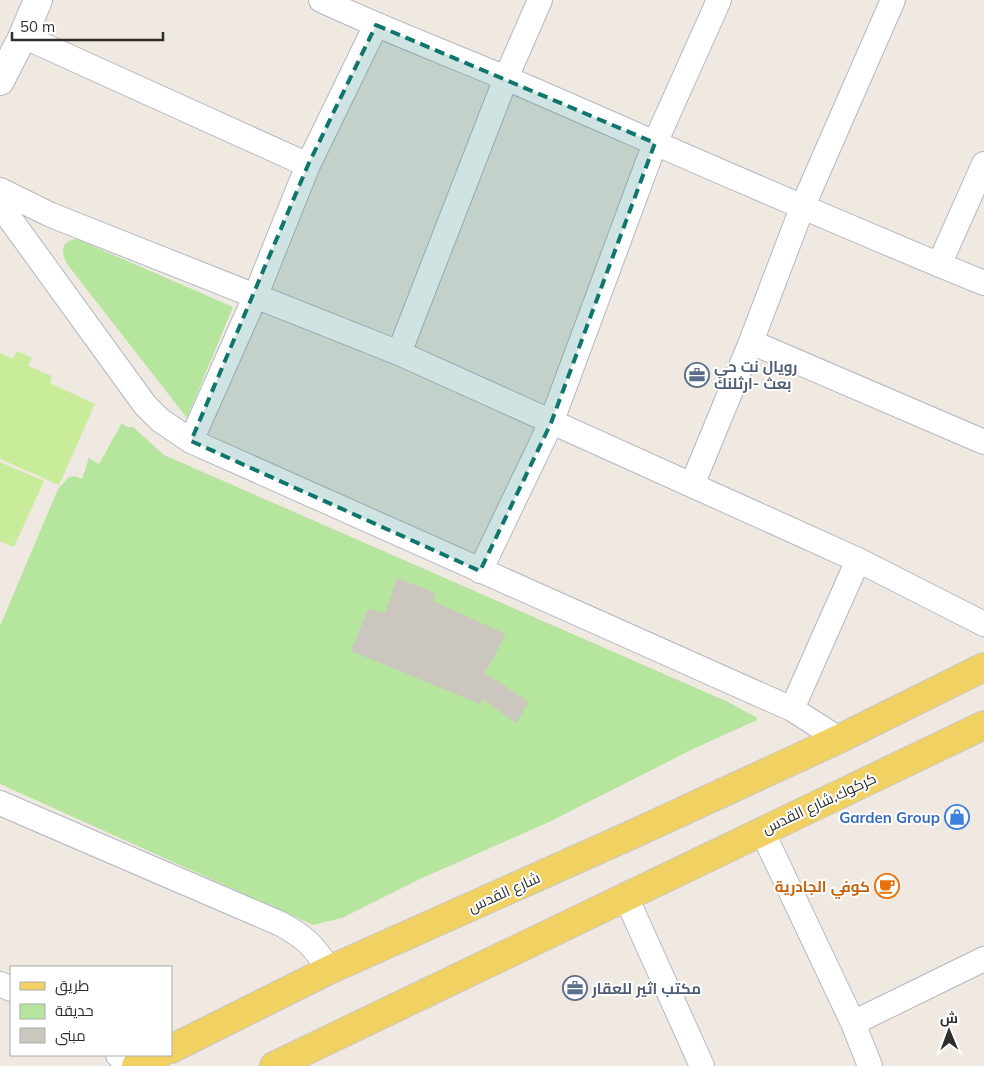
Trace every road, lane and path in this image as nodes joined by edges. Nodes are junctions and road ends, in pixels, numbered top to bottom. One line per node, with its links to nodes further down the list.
1 (38, 0): 7 (street)
2 (321, 0): 6 (street)
3 (540, 0): 8 (street)
4 (719, 0): 10 (street)
5 (894, 0): 15 (street)
6 (370, 15): 8 (street); 12 (street)
7 (23, 36): 9 (street); 12 (street)
8 (506, 78): 10 (street); 23 (street)
9 (0, 81)
10 (656, 143): 15 (street); 24 (street)
11 (984, 164): 19 (street)
12 (308, 165): 21 (street)
13 (0, 190): 16 (street)
14 (0, 205): 18 (street)
15 (802, 208): 19 (street); 22 (street)
16 (51, 215): 18 (street); 21 (street)
17 (0, 233): 18 (street)
18 (27, 241): 25 (street)
19 (940, 265): 20 (street)
20 (984, 283)
21 (255, 297): 23 (street); 25 (street)
22 (750, 342): 26 (street); 27 (street)
23 (399, 353): 24 (street)
24 (551, 423): 27 (street); 29 (street)
25 (191, 441): 29 (street)
26 (984, 442)
27 (692, 485): 28 (street)
28 (858, 560): 30 (street); 32 (street)
29 (480, 571): 32 (street)
30 (984, 624)
31 (984, 667): 34 (main road)
32 (792, 709): 34 (street)
33 (984, 725): 36 (main road, كركوك,شارع القدس)
34 (840, 739): 39 (main road, شارع القدس)
35 (0, 803): 39 (street)
36 (762, 831): 37 (main road, كركوك,شارع القدس); 40 (street)
37 (626, 898): 46 (main road); 47 (street)
38 (984, 959): 40 (street)
39 (329, 970): 41 (main road, شارع القدس)
40 (853, 1023): 48 (street)
41 (172, 1048)
42 (119, 1056): 44 (street)
43 (157, 1056): 45 (main road)
44 (129, 1066)
45 (136, 1066)
46 (274, 1066)
47 (702, 1066)
48 (870, 1066)

